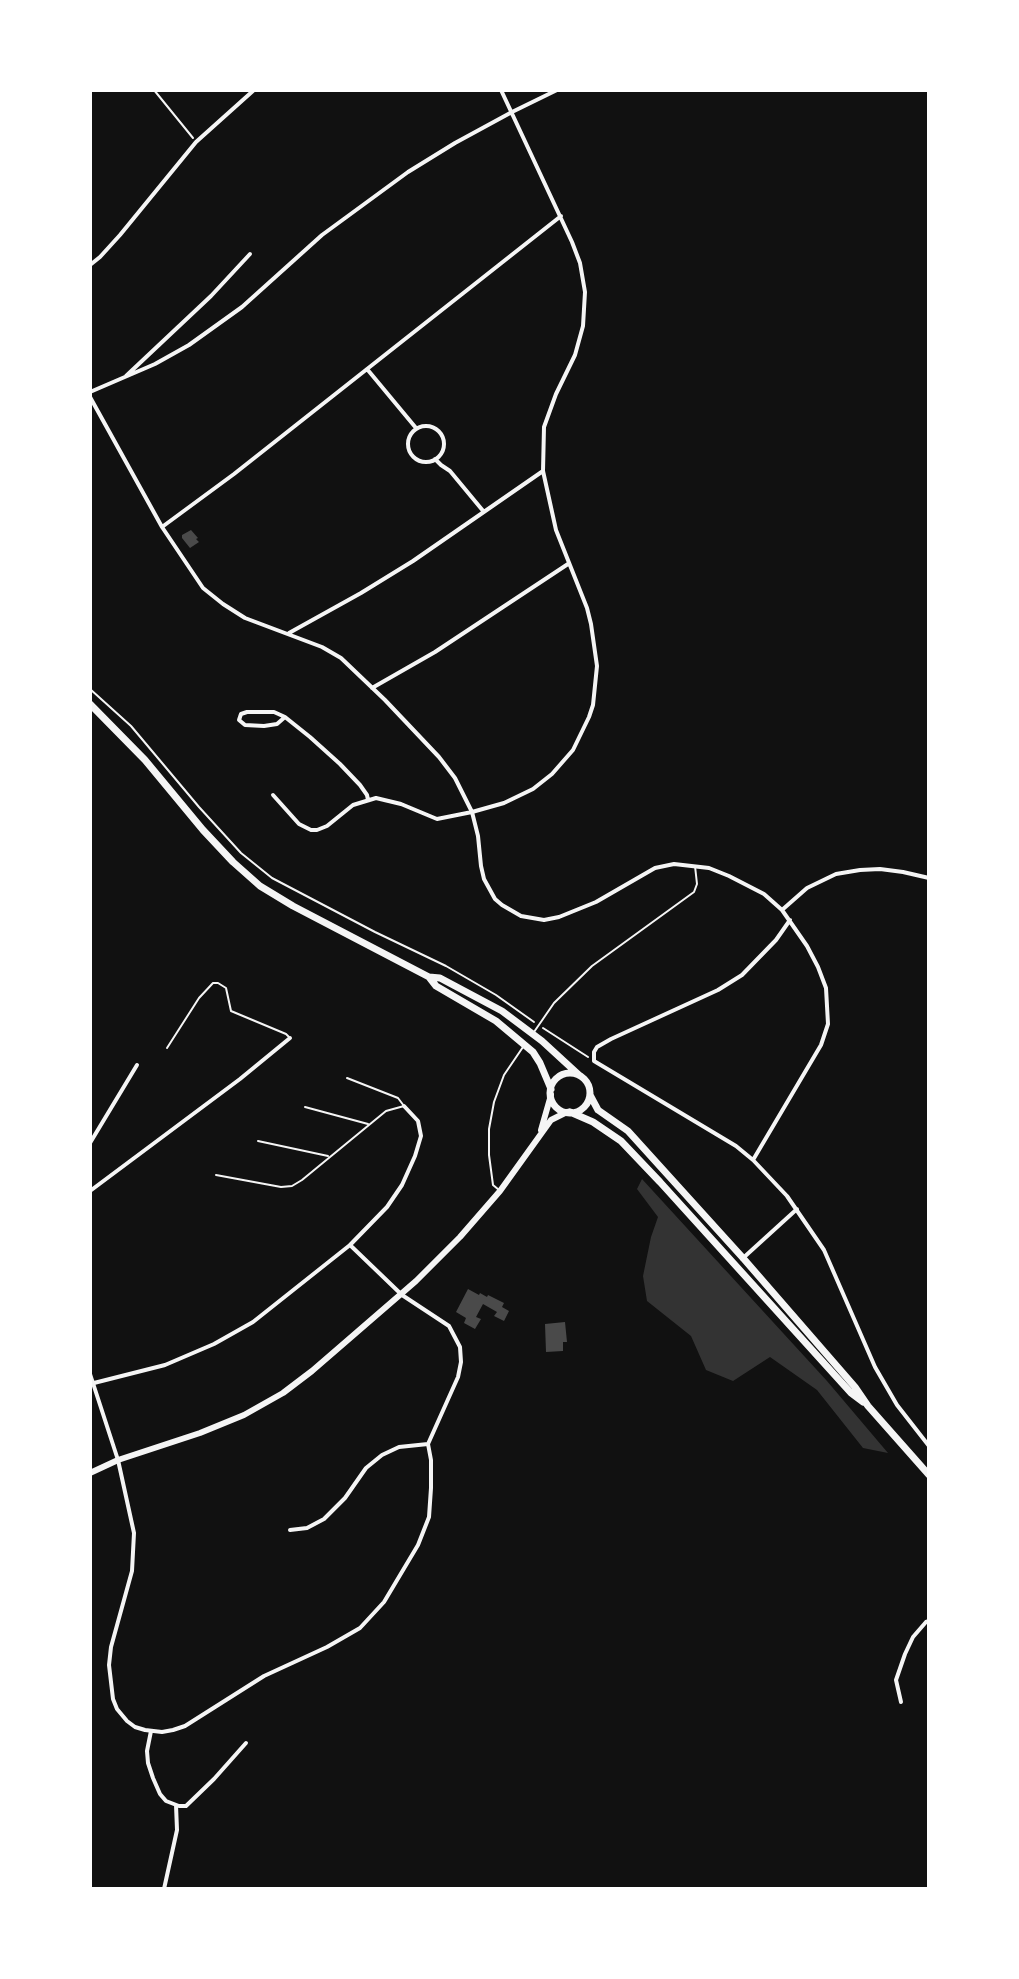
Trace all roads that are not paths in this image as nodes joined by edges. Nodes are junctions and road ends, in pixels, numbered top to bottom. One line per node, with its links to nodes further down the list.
1 (254, 90): 7 (street)
2 (501, 90): 4 (street)
3 (557, 90): 4 (street)
4 (512, 112): 5 (street); 9 (street)
5 (561, 216): 8 (street); 13 (street)
6 (250, 254): 9 (street)
7 (90, 265)
8 (367, 369): 11 (street); 15 (street)
9 (122, 380): 10 (street)
10 (90, 394): 15 (street)
11 (416, 428): 12 (street); 12 (street)
12 (435, 459): 14 (street)
13 (543, 471): 14 (street); 16 (street)
14 (484, 512): 17 (street)
15 (162, 527): 17 (street)
16 (568, 564): 18 (street); 25 (street)
17 (287, 633): 18 (street)
18 (372, 688): 25 (street)
19 (90, 704): 22 (main road)
20 (90, 712): 22 (main road)
21 (285, 717): 21 (street); 24 (street)
22 (103, 718): 30 (main road)
23 (273, 795): 24 (street)
24 (368, 800): 25 (street)
25 (472, 812): 26 (street)
26 (695, 865): 28 (street); 49 (lane)
27 (929, 878): 28 (street)
28 (782, 910): 29 (street)
29 (790, 920): 46 (street); 46 (street)
30 (429, 977): 34 (main road); 36 (main road)
31 (290, 1038): 32 (lane); 48 (street)
32 (167, 1048)
33 (137, 1065): 44 (street)
34 (579, 1075): 36 (main road); 37 (main road)
35 (347, 1078): 38 (lane)
36 (551, 1092): 40 (main road); 42 (street)
37 (590, 1095): 40 (main road); 52 (main road)
38 (404, 1106): 41 (lane); 51 (street)
39 (305, 1107): 41 (lane)
40 (568, 1112): 42 (street); 53 (main road)
41 (369, 1124): 45 (lane)
42 (540, 1133): 49 (street)
43 (258, 1141): 45 (lane)
44 (90, 1143)
45 (329, 1156): 47 (lane)
46 (753, 1160): 50 (street)
47 (216, 1175)
48 (90, 1191)
49 (500, 1191): 54 (street)
50 (797, 1209): 52 (street); 59 (street)
51 (350, 1245): 54 (street); 56 (street)
52 (743, 1258): 53 (street); 57 (main road)
53 (735, 1266): 57 (main road)
54 (402, 1295): 58 (street); 60 (street)
55 (90, 1374): 56 (street)
56 (92, 1384): 60 (street)
57 (868, 1406): 62 (main road)
58 (428, 1444): 63 (street); 66 (street)
59 (929, 1446)
60 (118, 1460): 61 (street); 66 (street)
61 (90, 1473)
62 (929, 1475)
63 (290, 1530)
64 (929, 1621): 65 (street)
65 (901, 1702)
66 (151, 1731): 68 (street)
67 (246, 1743): 68 (street)
68 (176, 1805): 69 (street)
69 (164, 1889)

